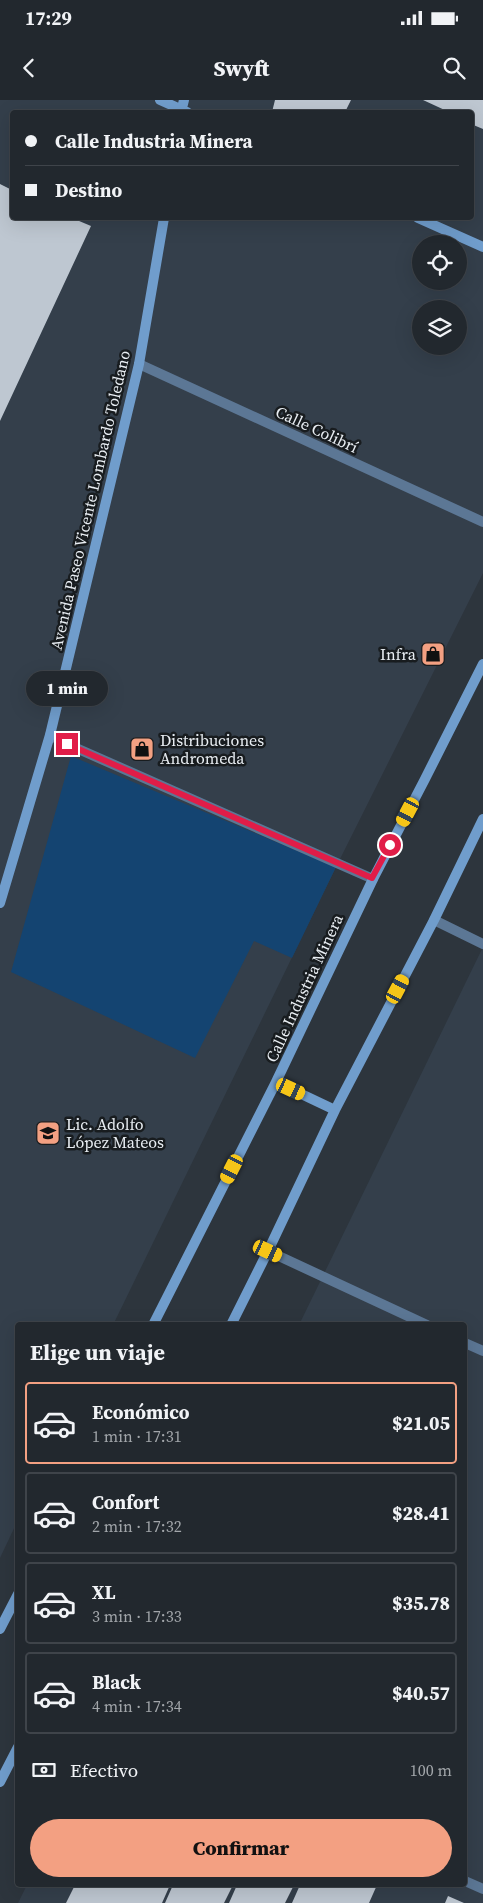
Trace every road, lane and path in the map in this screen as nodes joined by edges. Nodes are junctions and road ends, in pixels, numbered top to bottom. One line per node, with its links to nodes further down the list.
1 (160, 100): 2 (main road)
2 (183, 107)
3 (164, 220): 6 (main road, Avenida Paseo Vicente Lombardo Toledano)
4 (422, 220): 5 (main road)
5 (483, 247)
6 (139, 364): 7 (street, Calle Colibrí); 9 (main road, Avenida Paseo Vicente Lombardo Toledano)
7 (483, 522)
8 (483, 664): 11 (main road, Calle Industria Minera)
9 (50, 735): 11 (street); 12 (main road, Avenida Paseo Vicente Lombardo Toledano)
10 (483, 819): 13 (main road)
11 (372, 878): 15 (main road, Calle Industria Minera)
12 (0, 903)
13 (434, 920): 14 (street); 16 (main road)
14 (483, 944)
15 (276, 1082): 16 (main road); 18 (main road, Calle Industria Minera)
16 (335, 1110): 17 (main road)
17 (268, 1251): 19 (main road); 20 (street)
18 (155, 1322)
19 (232, 1322)
20 (421, 1322)
21 (467, 1344): 22 (street)
22 (483, 1351)
23 (15, 1600): 24 (main road)
24 (0, 1629)
25 (15, 1753): 26 (main road)
26 (0, 1782)
27 (467, 1882): 28 (street)
28 (483, 1889)

